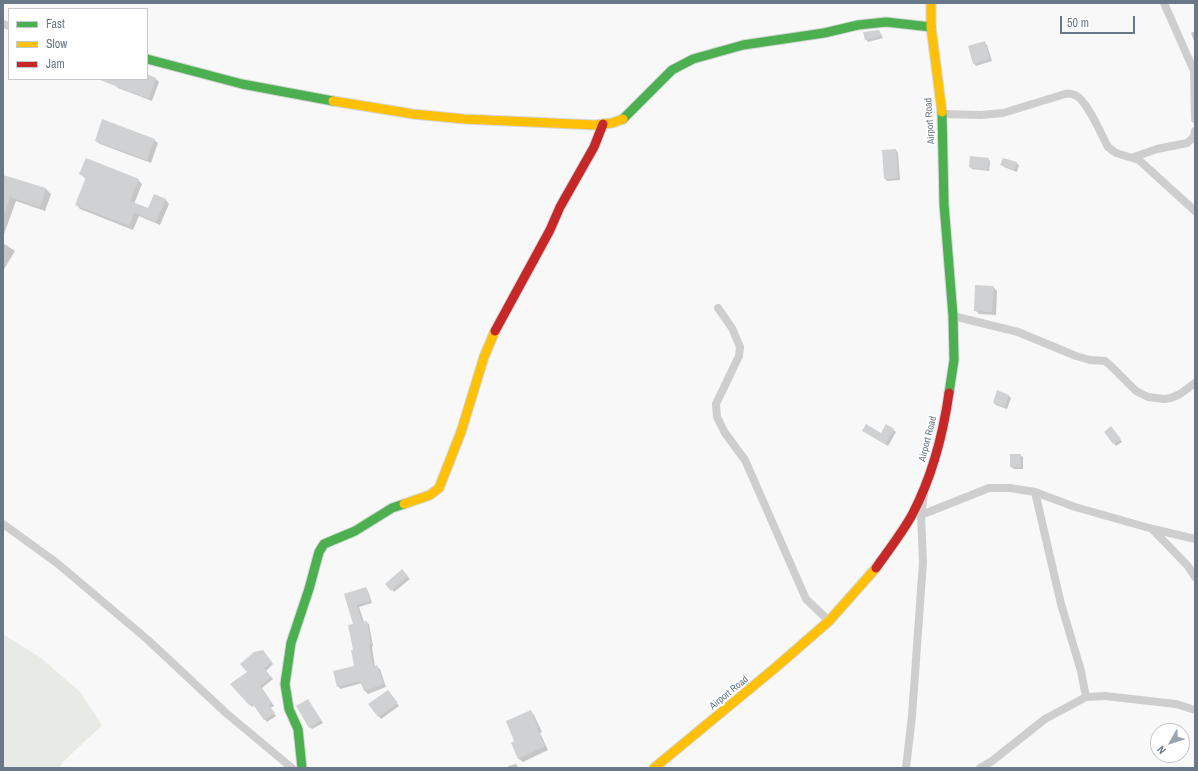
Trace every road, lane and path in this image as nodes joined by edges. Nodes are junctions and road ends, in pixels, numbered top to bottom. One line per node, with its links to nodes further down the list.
1 (931, 3): 3 (street, Airport Road)
2 (1164, 3): 6 (street)
3 (931, 27): 5 (street, Airport Road); 7 (street)
4 (148, 59): 7 (street)
5 (942, 114): 9 (street); 12 (street, Airport Road)
6 (1195, 119)
7 (602, 124): 25 (street)
8 (1195, 131): 9 (street)
9 (1134, 157): 10 (street)
10 (1195, 211)
11 (718, 308): 21 (street)
12 (953, 316): 13 (street); 14 (street, Airport Road)
13 (1195, 383)
14 (926, 485): 16 (street); 21 (street, Airport Road)
15 (1035, 492): 16 (street); 18 (street); 22 (street)
16 (921, 514): 27 (street)
17 (3, 524): 24 (street)
18 (1152, 529): 19 (street); 20 (street)
19 (1195, 539)
20 (1195, 577)
21 (829, 621): 26 (street, Airport Road)
22 (1086, 697): 23 (street); 28 (street)
23 (1195, 710)
24 (292, 768)
25 (302, 768)
26 (654, 768)
27 (906, 768)
28 (980, 768)

